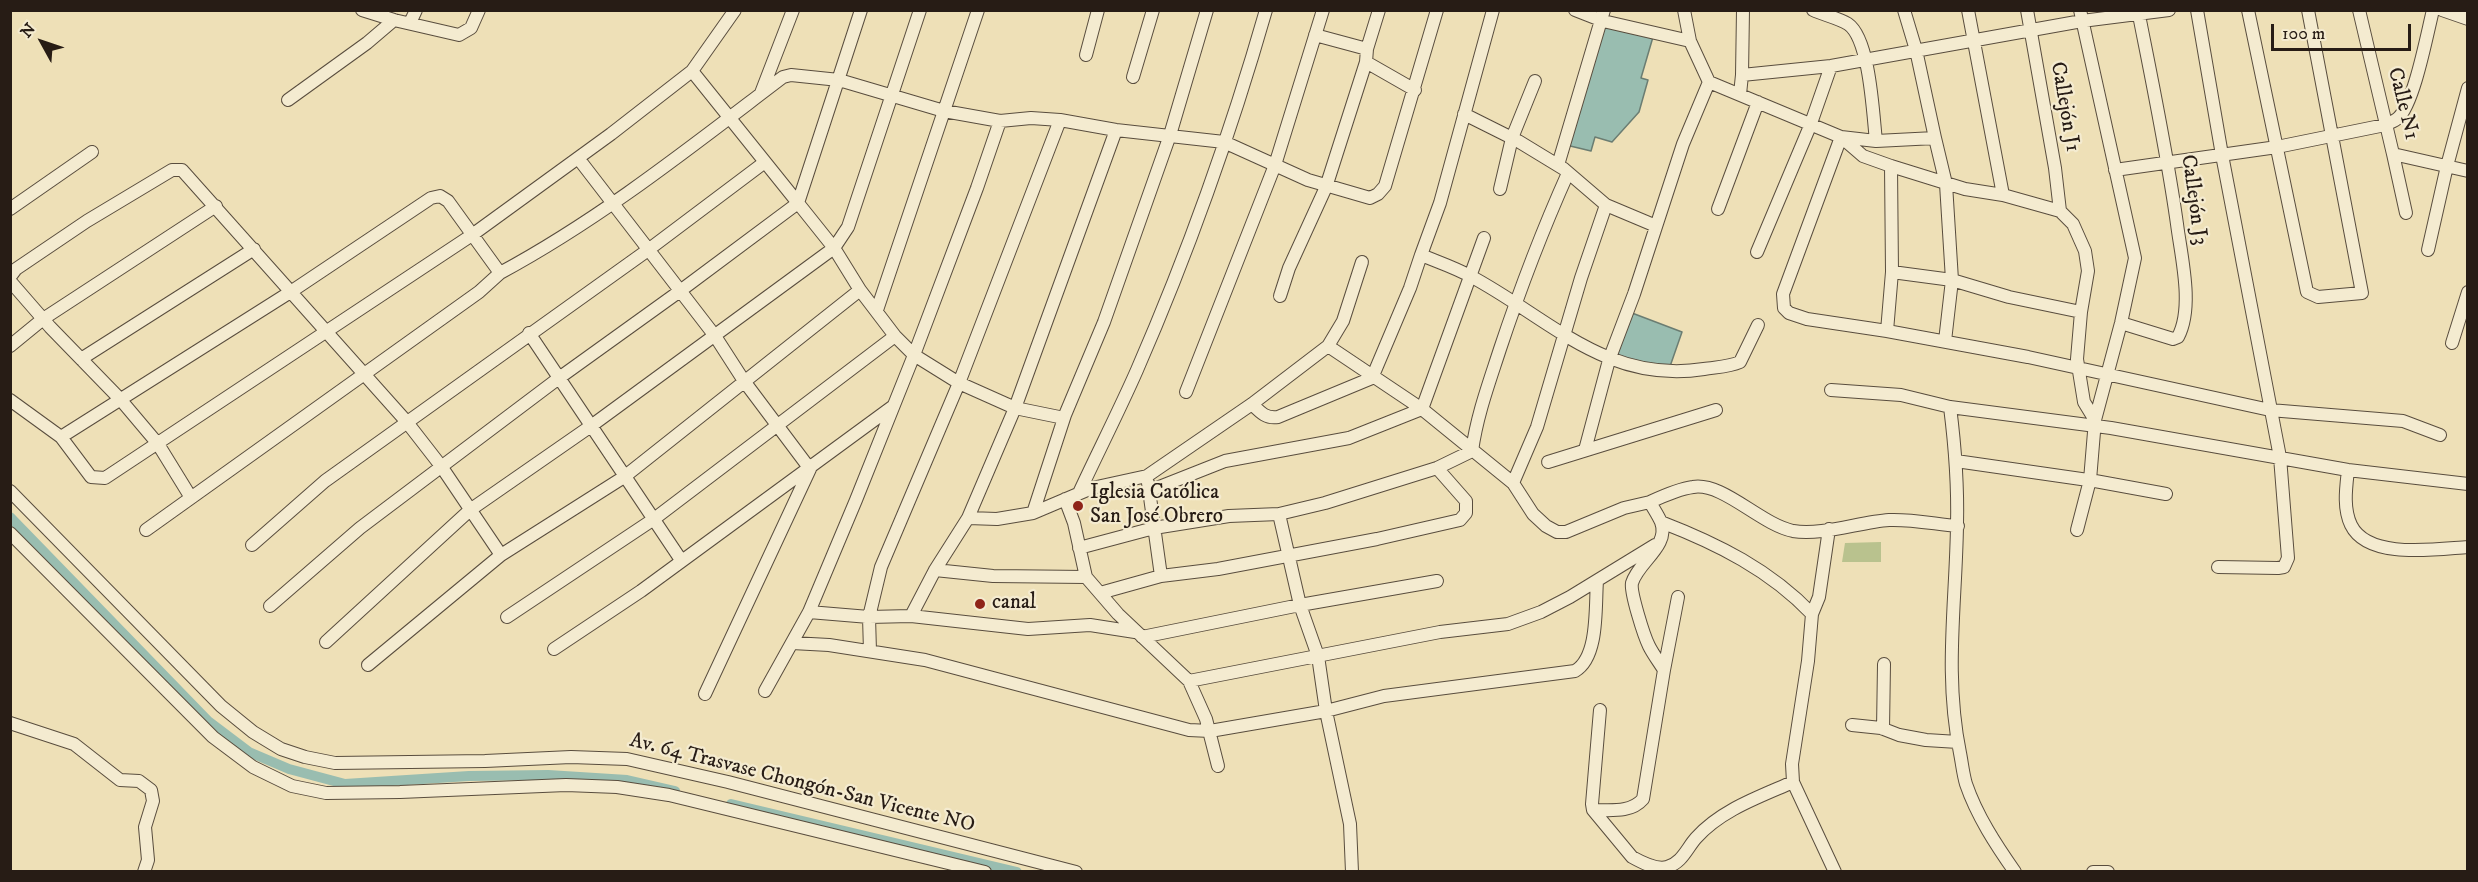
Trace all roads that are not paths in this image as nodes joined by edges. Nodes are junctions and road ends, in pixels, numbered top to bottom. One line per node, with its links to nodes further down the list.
1 (362, 10): 36 (street)
2 (416, 10): 37 (street)
3 (478, 10): 37 (street)
4 (735, 10): 48 (street)
5 (793, 10): 56 (street)
6 (861, 10): 51 (street)
7 (920, 10): 58 (street)
8 (978, 10): 61 (street)
9 (1098, 10): 44 (street)
10 (1153, 10): 50 (street)
11 (1207, 10): 69 (street)
12 (1266, 10): 75 (street)
13 (1309, 10): 31 (street)
14 (1379, 10): 42 (street)
15 (1437, 10): 55 (street)
16 (1493, 10): 62 (street)
17 (1575, 10): 33 (street)
18 (1684, 10): 41 (street)
19 (1743, 10): 49 (street)
20 (1813, 10): 45 (street)
21 (1904, 10): 43 (street)
22 (1968, 10): 40 (street)
23 (2027, 10): 38 (street, Callejón J1)
24 (2169, 10): 32 (street)
25 (2197, 10): 79 (street)
26 (2248, 10): 76 (street)
27 (2308, 10): 70 (street)
28 (2360, 10): 66 (street, Calle N1)
29 (2433, 10): 66 (street)
30 (2442, 10): 35 (street)
31 (1322, 12): 39 (street)
32 (2138, 13): 34 (street); 82 (street, Callejón J3)
33 (1604, 16): 41 (street); 86 (street)
34 (2081, 16): 38 (street); 87 (street)
35 (2468, 19)
36 (394, 20): 37 (street); 59 (street)
37 (410, 23)
38 (2031, 30): 40 (street); 99 (street, Callejón J1)
39 (1316, 35): 42 (street); 83 (street)
40 (1974, 39): 43 (street); 92 (street)
41 (1690, 41): 53 (street)
42 (1367, 49): 46 (street)
43 (1916, 50): 45 (street); 73 (street)
44 (1086, 55)
45 (1866, 58): 47 (street); 74 (street)
46 (1366, 62): 55 (street); 90 (street)
47 (1831, 66): 49 (street); 67 (street)
48 (692, 71): 63 (street); 80 (street)
49 (1742, 75): 57 (street)
50 (1133, 77)
51 (839, 80): 56 (street); 58 (street); 93 (street)
52 (1535, 81): 72 (street)
53 (1709, 82): 57 (street); 101 (street)
54 (2468, 88): 85 (street)
55 (1415, 90): 90 (street)
56 (760, 94): 63 (street)
57 (1740, 94): 60 (street)
58 (891, 95): 61 (street); 104 (street)
59 (288, 100)
60 (1758, 102): 67 (street); 98 (street)
61 (944, 111): 65 (street); 122 (street)
62 (1464, 114): 72 (street); 109 (street)
63 (732, 118): 81 (street); 94 (street)
64 (1060, 120): 65 (street); 68 (street); 146 (street)
65 (1000, 121): 137 (street)
66 (2385, 124): 70 (street); 78 (street, Calle N1)
67 (1810, 126): 71 (street); 108 (street)
68 (1116, 130): 69 (street); 154 (street)
69 (1170, 135): 75 (street); 158 (street)
70 (2332, 136): 76 (street); 76 (street)
71 (1841, 137): 74 (street); 84 (street); 127 (street)
72 (1512, 138): 86 (street); 91 (street)
73 (1935, 138): 74 (street); 89 (street)
74 (1876, 141)
75 (1224, 142): 83 (street); 182 (street)
76 (2277, 147): 79 (street)
77 (92, 152): 97 (street)
78 (2392, 154): 85 (street, Calle N1); 100 (street)
79 (2222, 155): 82 (street); 157 (street)
80 (578, 158): 94 (street); 102 (street)
81 (765, 162): 93 (street); 106 (street)
82 (2168, 162): 87 (street); 125 (street, Callejón J3)
83 (1275, 165): 90 (street); 148 (street)
84 (1891, 166): 89 (street); 111 (street)
85 (2446, 166): 88 (street, Calle N1); 107 (street)
86 (1563, 169): 95 (street); 121 (street)
87 (2115, 170): 125 (street)
88 (2468, 171)
89 (1946, 184): 92 (street); 115 (street)
90 (1326, 187): 120 (street)
91 (1500, 189)
92 (2003, 195): 99 (street)
93 (798, 203): 104 (street); 118 (street)
94 (612, 204): 106 (street); 113 (street)
95 (1606, 205): 101 (street); 130 (street)
96 (216, 206): 105 (street); 112 (street); 124 (street)
97 (10, 209)
98 (1718, 209)
99 (2060, 211): 123 (street)
100 (2406, 213)
101 (1656, 226): 139 (street)
102 (472, 235): 113 (street); 117 (street); 128 (street)
103 (1484, 238): 114 (street)
104 (834, 248): 116 (street); 131 (street)
105 (254, 249): 117 (street); 138 (street)
106 (648, 250): 118 (street); 129 (street)
107 (2428, 250)
108 (1757, 252)
109 (1421, 255): 114 (street); 144 (street)
110 (1362, 262): 136 (street)
111 (1892, 272): 115 (street); 127 (street)
112 (12, 273): 124 (street)
113 (500, 273): 141 (street)
114 (1470, 276): 121 (street); 155 (street)
115 (1952, 280): 123 (street); 133 (street)
116 (860, 290): 122 (street); 145 (street)
117 (292, 291): 128 (street); 149 (street)
118 (680, 291): 131 (street); 143 (street)
119 (2468, 292): 134 (street)
120 (1280, 296)
121 (1516, 303): 130 (street); 167 (street)
122 (876, 310): 132 (street)
123 (2080, 312): 140 (street)
124 (43, 320): 135 (street); 138 (street)
125 (2121, 323): 142 (street)
126 (1758, 325): 139 (street)
127 (1887, 331): 133 (street)
128 (328, 332): 141 (street); 165 (street)
129 (529, 333): 143 (street); 159 (street)
130 (1563, 335): 139 (street); 178 (street)
131 (715, 336): 145 (street); 162 (street)
132 (895, 336): 137 (street); 161 (street)
133 (1945, 341): 140 (street)
134 (2452, 343)
135 (10, 346)
136 (1328, 346): 144 (street); 151 (street)
137 (914, 355): 146 (street); 152 (street)
138 (81, 358): 149 (street)
139 (1609, 360): 166 (street)
140 (2078, 369): 142 (street); 160 (street)
141 (363, 372): 159 (street); 184 (street)
142 (2108, 374): 157 (street); 160 (street)
143 (559, 378): 162 (street); 171 (street)
144 (1372, 378): 151 (street); 155 (street)
145 (744, 381): 161 (street); 176 (street)
146 (959, 383): 154 (street); 220 (street)
147 (1831, 390): 153 (street)
148 (1186, 392)
149 (120, 399): 164 (street); 165 (street)
150 (10, 400): 164 (street)
151 (1252, 404): 175 (street)
152 (893, 405): 173 (street); 216 (street)
153 (1950, 406): 160 (street); 169 (street)
154 (1015, 408): 158 (street); 190 (street)
155 (1422, 410): 167 (street); 181 (street)
156 (1716, 410): 166 (street)
157 (2270, 410): 163 (street); 168 (street)
158 (1064, 418): 188 (street)
159 (406, 421): 171 (street); 200 (street)
160 (2095, 423): 168 (street); 177 (street)
161 (777, 425): 173 (street); 191 (street)
162 (591, 426): 176 (street); 187 (street)
163 (2440, 435)
164 (61, 437): 165 (street)
165 (158, 444): 184 (street)
166 (1585, 450): 170 (street)
167 (1472, 451): 172 (street); 178 (street)
168 (2280, 457): 174 (street); 206 (street)
169 (1956, 461): 177 (street); 193 (street)
170 (1548, 462)
171 (441, 466): 187 (street); 215 (street)
172 (1437, 468): 189 (street); 204 (street)
173 (810, 469): 205 (street); 232 (street)
174 (2348, 470): 179 (street); 201 (street)
175 (1147, 476): 181 (street); 182 (street)
176 (624, 477): 191 (street); 203 (street)
177 (2090, 480): 183 (street); 197 (street)
178 (1513, 483): 186 (street)
179 (2468, 483)
180 (10, 490): 245 (street, Av. 64 Trasvase Chongón-San Vicente NO)
181 (1149, 490): 194 (street)
182 (1079, 493): 185 (street)
183 (2166, 494)
184 (190, 496): 195 (street)
185 (1065, 499): 188 (street); 202 (street)
186 (1650, 502): 192 (street); 196 (street)
187 (470, 510): 203 (street); 222 (street)
188 (1033, 513): 190 (street)
189 (1279, 514): 194 (street); 204 (street)
190 (968, 518): 207 (street)
191 (654, 519): 205 (street); 219 (street)
192 (1661, 522): 199 (street); 217 (street)
193 (1958, 526): 196 (street); 239 (street)
194 (1154, 528): 202 (street); 208 (street)
195 (146, 530)
196 (1829, 530): 217 (street)
197 (2077, 530)
198 (10, 533): 244 (street)
199 (1661, 542): 211 (street); 229 (street)
200 (252, 545)
201 (2468, 547)
202 (1079, 548): 209 (street)
203 (501, 555): 228 (street)
204 (1287, 555): 208 (street); 214 (street)
205 (681, 560): 224 (street)
206 (2218, 567)
207 (935, 570): 209 (street); 218 (street)
208 (1161, 576): 212 (street)
209 (1086, 577): 212 (street)
210 (1437, 581): 214 (street)
211 (1597, 581): 226 (street); 234 (street)
212 (1100, 593): 221 (street)
213 (1678, 597): 229 (street)
214 (1300, 605): 221 (street); 226 (street)
215 (270, 606)
216 (809, 612): 220 (street); 223 (street)
217 (1812, 614): 241 (street)
218 (911, 616): 220 (street); 221 (street)
219 (507, 617)
220 (869, 617): 225 (street)
221 (1139, 634): 230 (street)
222 (326, 642)
223 (792, 643): 225 (street); 231 (street)
224 (554, 649)
225 (870, 651): 238 (street)
226 (1318, 656): 230 (street); 234 (street)
227 (1884, 664): 237 (street)
228 (368, 665)
229 (1664, 670): 242 (street)
230 (1189, 681): 238 (street)
231 (765, 691)
232 (705, 694)
233 (1600, 710): 242 (street)
234 (1326, 711): 238 (street); 246 (street)
235 (10, 723): 243 (street)
236 (1851, 725): 237 (street)
237 (1883, 729): 239 (street)
238 (1210, 731): 240 (street)
239 (1958, 742): 248 (street)
240 (1218, 766)
241 (1793, 782): 242 (street); 247 (street)
242 (1593, 810)
243 (144, 872)
244 (986, 872)
245 (1076, 872)
246 (1352, 872)
247 (1835, 872)
248 (2015, 872)
249 (2093, 872): 250 (street)
250 (2108, 872)

